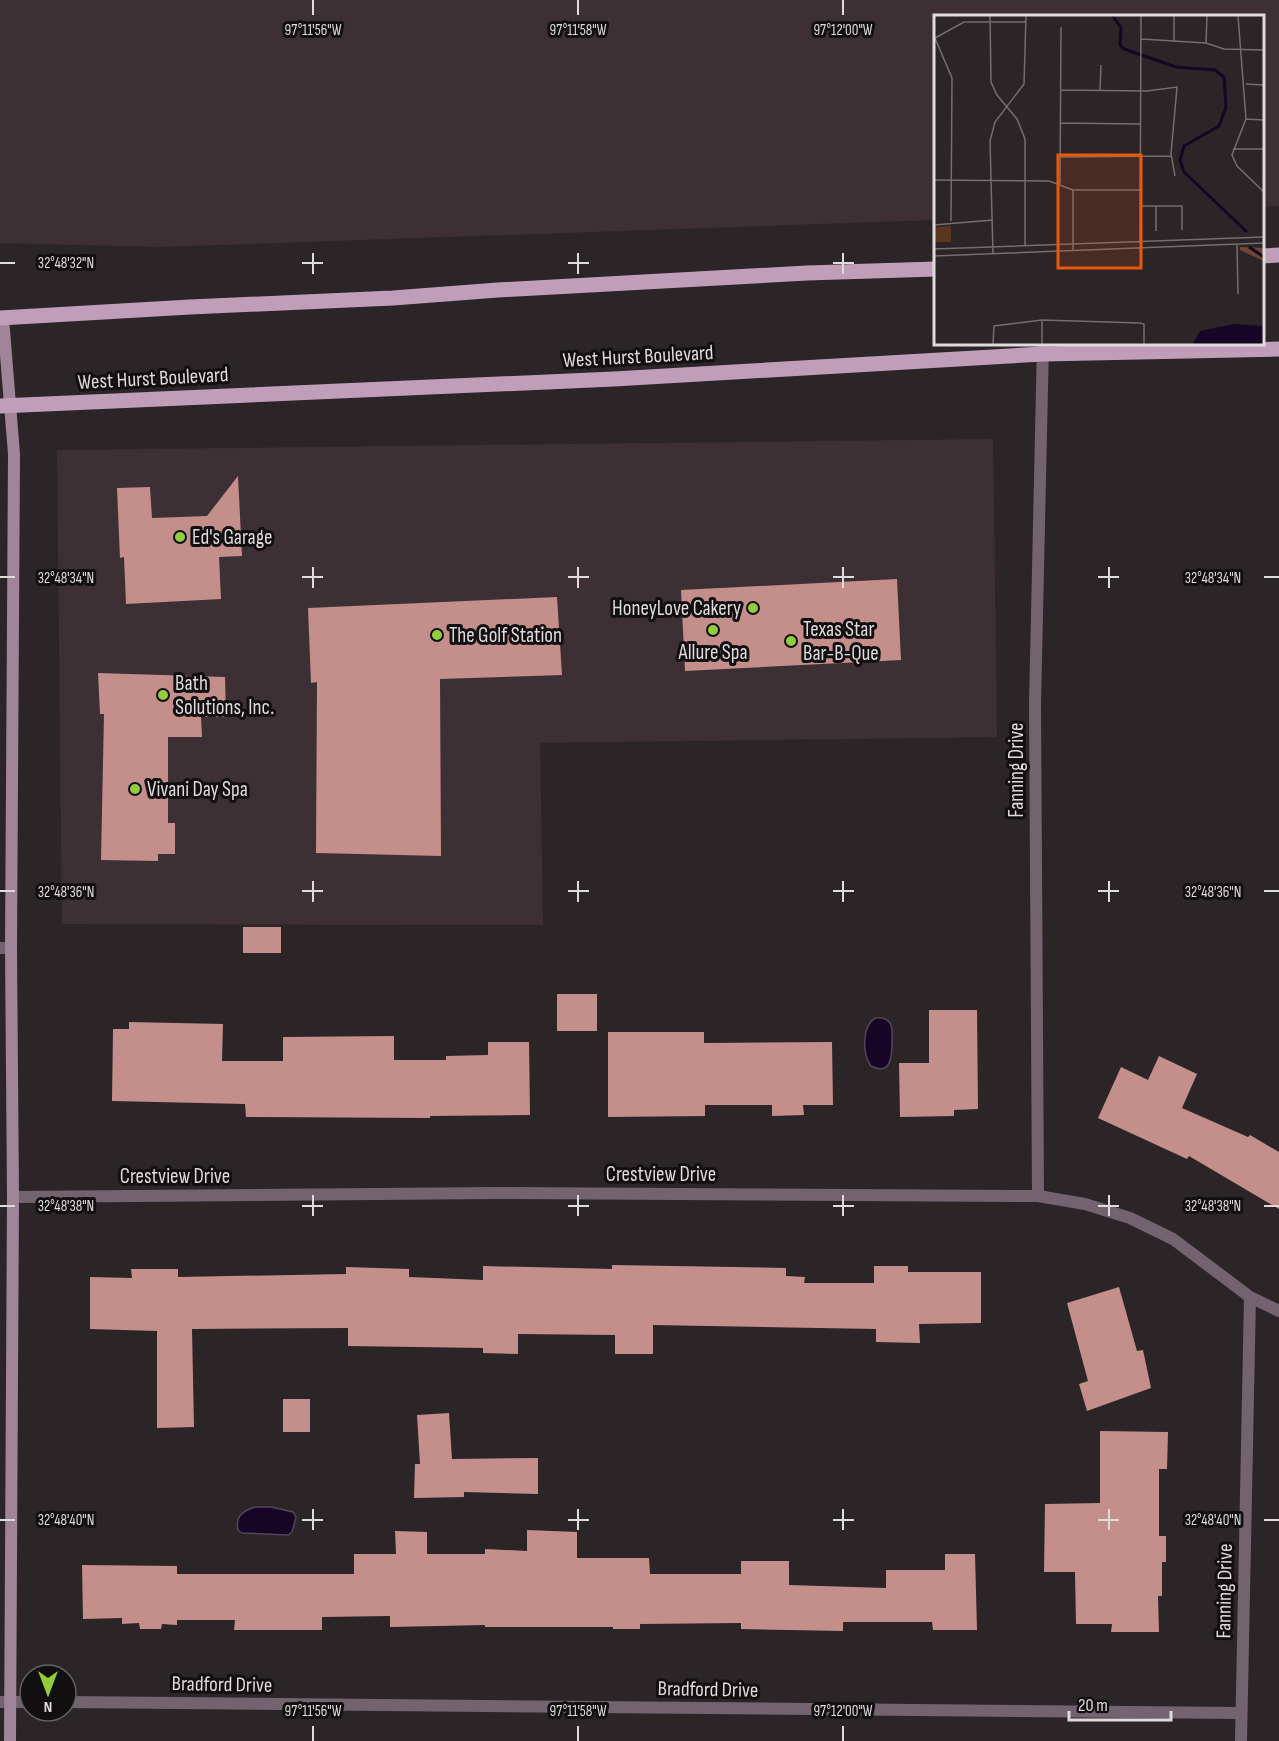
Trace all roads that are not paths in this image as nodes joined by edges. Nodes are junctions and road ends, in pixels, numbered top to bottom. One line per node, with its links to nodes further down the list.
1 (1279, 255): 2 (main road)
2 (1264, 256)
3 (934, 269): 4 (main road)
4 (2, 318): 7 (street)
5 (1043, 349): 6 (main road, West Hurst Boulevard); 7 (main road, West Hurst Boulevard); 9 (street, Fanning Drive)
6 (1279, 349)
7 (5, 406): 8 (street)
8 (5, 948): 10 (street)
9 (1038, 1196): 10 (street, Crestview Drive); 11 (street, Crestview Drive)
10 (14, 1197): 13 (street)
11 (1250, 1297): 12 (street, Crestview Drive); 15 (street, Fanning Drive)
12 (1279, 1311)
13 (5, 1702): 16 (street)
14 (78, 1702): 15 (street, Bradford Drive)
15 (1241, 1713): 17 (street, Fanning Drive)
16 (10, 1741)
17 (1241, 1741)

